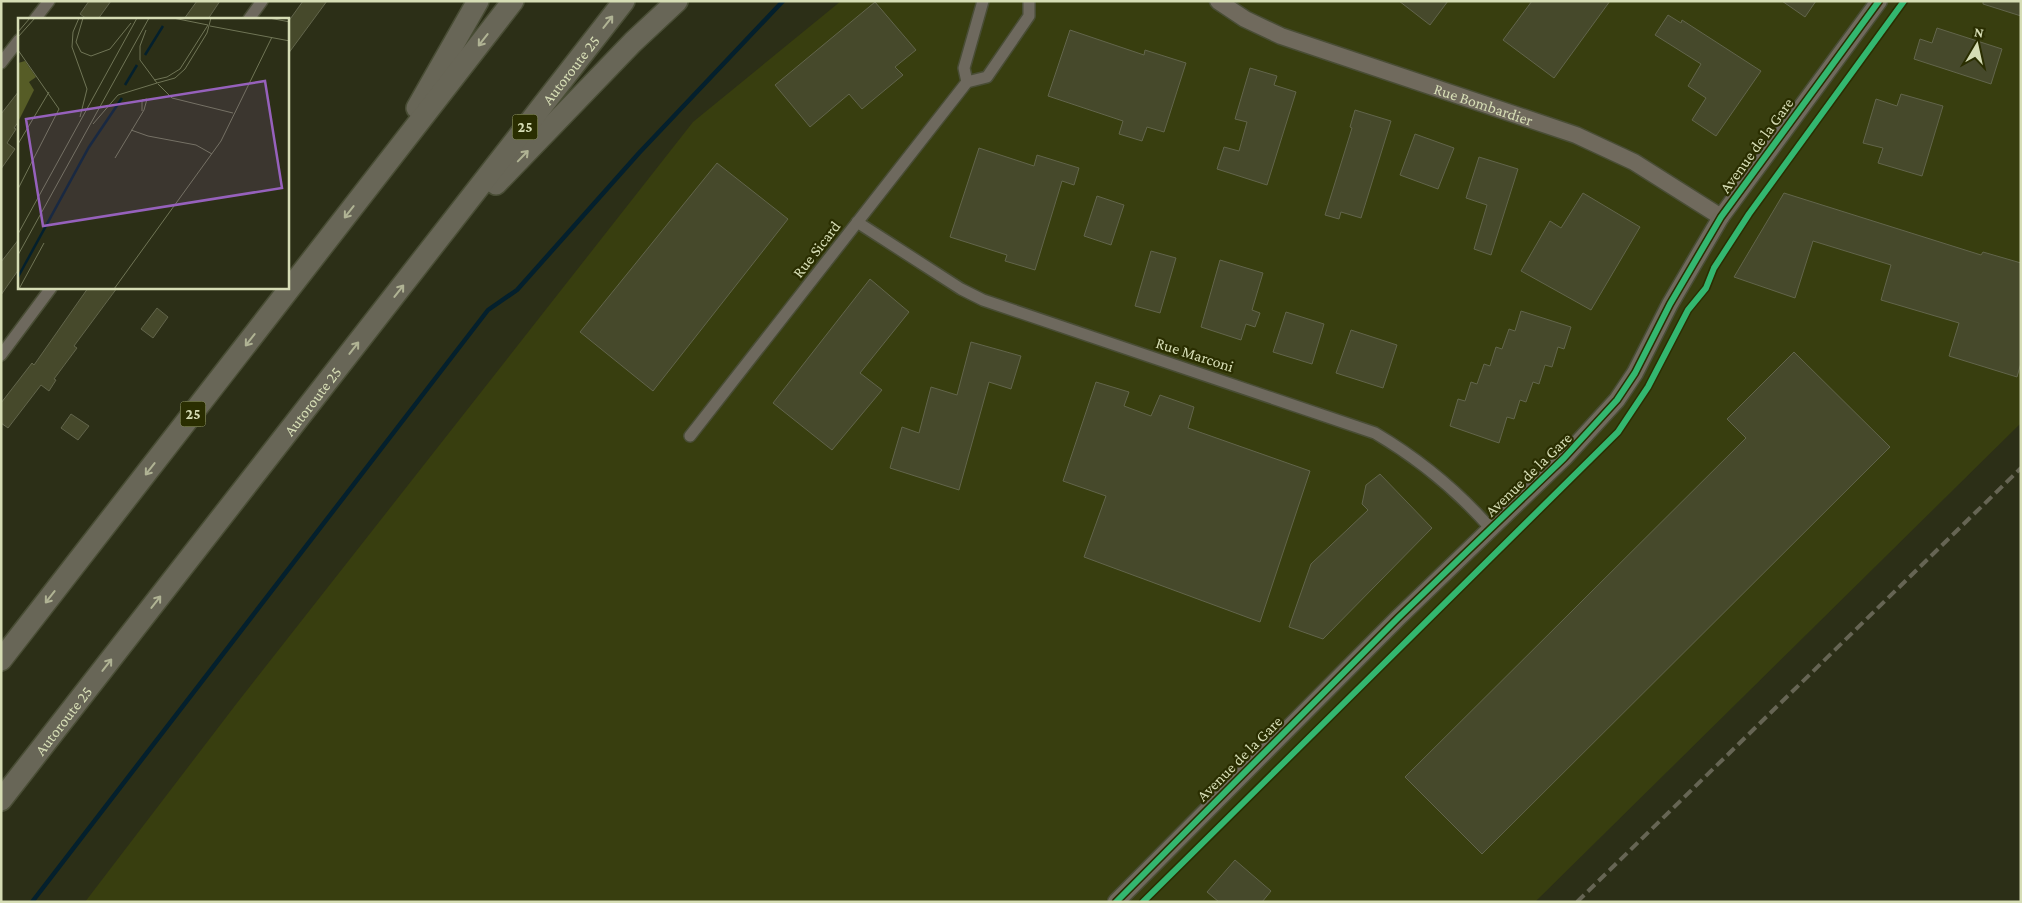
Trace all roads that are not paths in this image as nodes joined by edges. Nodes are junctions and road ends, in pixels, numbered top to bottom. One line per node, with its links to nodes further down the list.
1 (49, 1): 11 (street)
2 (262, 1): 12 (street)
3 (478, 1): 16 (highway)
4 (513, 1): 16 (highway, 25, one-way to 16)
5 (624, 1): 19 (highway, Autoroute 25 / 25, one-way to 5)
6 (677, 1): 19 (highway, one-way to 6)
7 (983, 1): 15 (street)
8 (1029, 1): 15 (street, Rue Sicard)
9 (1218, 1): 17 (street, Rue Bombardier)
10 (1878, 1): 17 (street, Avenue de la Gare)
11 (37, 18)
12 (250, 18)
13 (18, 41): 14 (street)
14 (1, 63)
15 (968, 82): 18 (street, Rue Sicard)
16 (379, 174): 24 (highway, 25, one-way to 24)
17 (1721, 217): 23 (street, Avenue de la Gare)
18 (857, 222): 22 (street, Rue Sicard); 23 (street, Rue Marconi)
19 (428, 254): 25 (highway, Autoroute 25 / 25, one-way to 19)
20 (50, 289): 21 (street)
21 (1, 354)
22 (690, 436)
23 (1491, 529): 26 (street, Avenue de la Gare)
24 (1, 660)
25 (1, 800)
26 (1116, 902)

